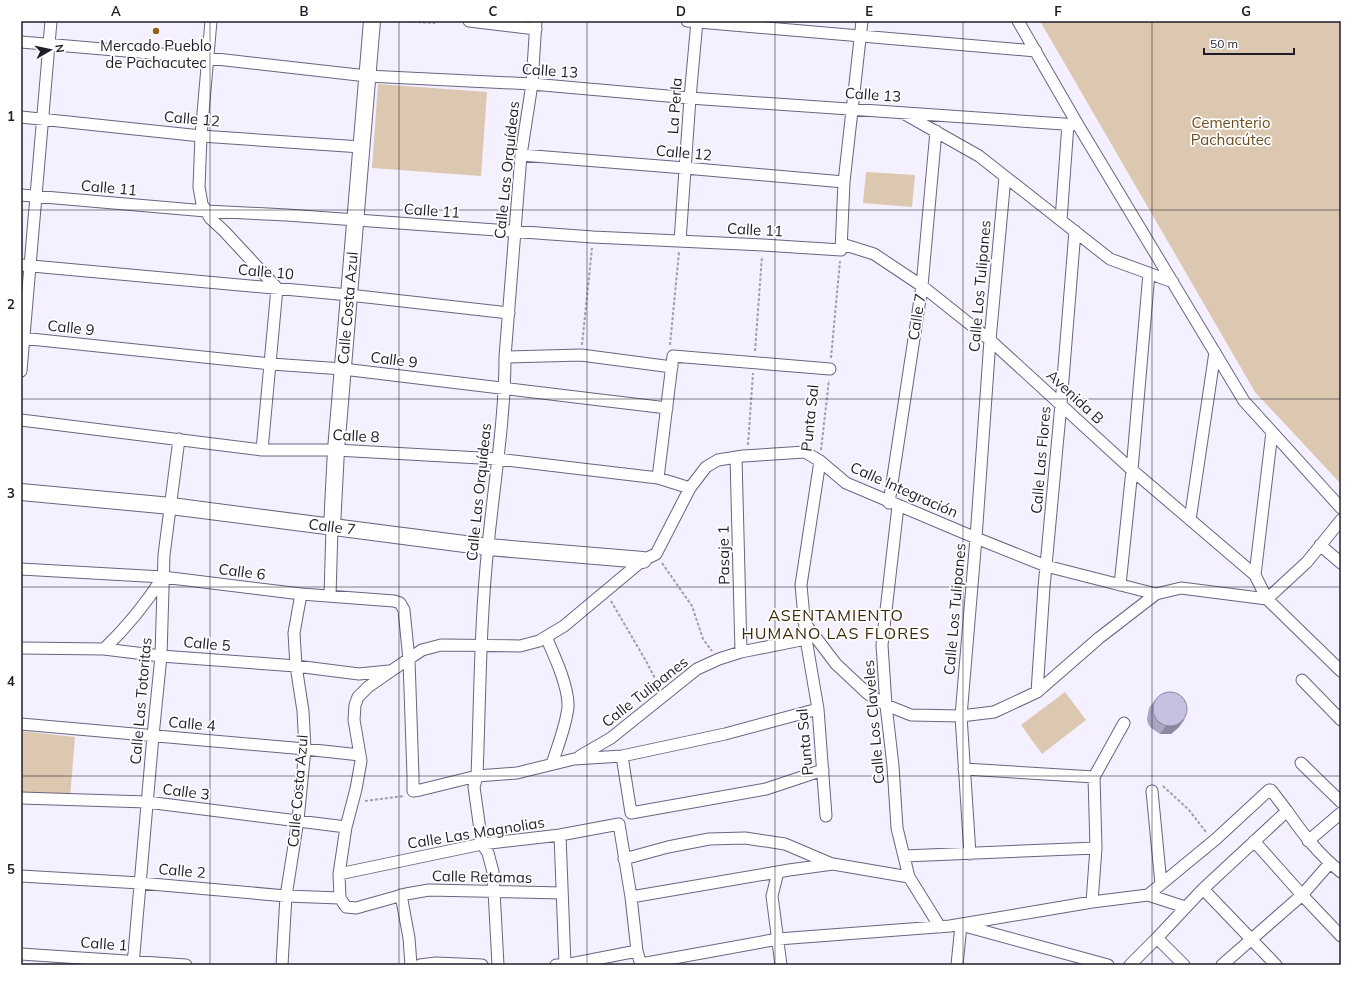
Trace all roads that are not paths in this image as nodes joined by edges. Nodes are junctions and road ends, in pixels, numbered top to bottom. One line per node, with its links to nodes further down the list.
1 (51, 21): 11 (street)
2 (211, 21): 13 (street)
3 (372, 21): 14 (street, Calle Costa Azul)
4 (469, 21): 8 (street)
5 (694, 21): 9 (street); 16 (street, La Perla)
6 (862, 21): 9 (street)
7 (1018, 21): 12 (street)
8 (536, 25): 15 (street, Calle Las Orquídeas)
9 (861, 35): 12 (street); 17 (street)
10 (21, 42): 11 (street, Calle 13)
11 (49, 44): 13 (street, Calle 13); 20 (street)
12 (1036, 51): 21 (street)
13 (208, 58): 14 (street, Calle 13); 23 (street)
14 (367, 76): 15 (street, Calle 13); 24 (street, Calle Costa Azul)
15 (532, 84): 16 (street, Calle 13); 25 (street, Calle Las Orquídeas)
16 (690, 98): 17 (street, Calle 13); 26 (street, La Perla)
17 (852, 108): 18 (street, Calle 13); 28 (street)
18 (901, 112): 21 (street, Calle 13); 22 (street)
19 (21, 117): 20 (street, Calle 12)
20 (42, 119): 23 (street, Calle 12); 30 (street)
21 (1073, 124): 33 (street); 40 (street)
22 (936, 131): 27 (street); 41 (street, Calle 7)
23 (201, 136): 24 (street, Calle 12); 31 (street)
24 (361, 147): 32 (street, Calle Costa Azul)
25 (521, 156): 26 (street, Calle 12); 35 (street, Calle Las Orquídeas)
26 (685, 168): 28 (street, Calle 12); 36 (street, La Perla)
27 (1005, 177): 33 (street); 46 (street, Calle Los Tulipanes)
28 (844, 182): 37 (street)
29 (21, 195): 30 (street, Calle 11)
30 (35, 196): 31 (street, Calle 11); 38 (street)
31 (206, 211): 32 (street, Calle 11); 42 (street)
32 (355, 220): 35 (street, Calle 11); 43 (street, Calle Costa Azul)
33 (1061, 220): 34 (street)
34 (1075, 231): 39 (street); 55 (street, Calle Las Flores)
35 (516, 232): 36 (street, Calle 11); 44 (street, Calle Las Orquídeas)
36 (680, 241): 37 (street, Calle 11)
37 (842, 247): 41 (street, Avenida B)
38 (26, 265): 42 (street, Calle 10); 45 (street)
39 (1149, 273): 40 (street); 65 (street)
40 (1173, 282): 47 (street)
41 (922, 286): 46 (street, Avenida B); 69 (street, Calle 7)
42 (277, 288): 43 (street, Calle 10); 50 (street)
43 (349, 295): 44 (street, Calle 10); 51 (street, Calle Costa Azul)
44 (509, 313): 48 (street, Calle Las Orquídeas)
45 (22, 338): 50 (street, Calle 9); 53 (street)
46 (990, 340): 55 (street, Avenida B); 75 (street, Calle Los Tulipanes)
47 (1215, 352): 58 (street); 72 (street)
48 (505, 357): 49 (street); 54 (street, Calle Las Orquídeas)
49 (673, 361): 52 (street); 56 (street)
50 (271, 364): 51 (street, Calle 9); 60 (street)
51 (343, 369): 54 (street, Calle 9); 61 (street, Calle Costa Azul)
52 (830, 369)
53 (21, 371)
54 (505, 389): 56 (street, Calle 9); 63 (street, Calle Las Orquídeas)
55 (1061, 404): 65 (street, Avenida B); 80 (street, Calle Las Flores)
56 (667, 408): 66 (street)
57 (21, 420): 59 (street, Calle 8)
58 (1272, 432): 71 (street); 82 (street)
59 (179, 439): 60 (street, Calle 8); 70 (street, Calle Las Totoritas)
60 (262, 450): 61 (street, Calle 8)
61 (336, 450): 63 (street, Calle 8); 74 (street, Calle Costa Azul)
62 (736, 457): 64 (street, Calle Integración); 67 (street, Calle Integración); 95 (street, Pasaje 1)
63 (498, 459): 66 (street, Calle 8); 77 (street, Calle Las Orquídeas)
64 (820, 461): 69 (street, Calle Integración); 89 (street, Punta Sal)
65 (1132, 470): 72 (street, Avenida B); 84 (street)
66 (658, 478): 67 (street, Calle 8)
67 (690, 488): 78 (street, Calle Integración)
68 (21, 492): 70 (street, Calle 7)
69 (893, 504): 75 (street, Calle Integración); 103 (street, Calle Los Claveles)
70 (171, 506): 74 (street, Calle 7); 83 (street, Calle Las Totoritas)
71 (1341, 508)
72 (1190, 520): 82 (street, Avenida B)
73 (1341, 520): 76 (street)
74 (332, 527): 77 (street, Calle 7); 87 (street, Calle Costa Azul)
75 (976, 538): 80 (street, Calle Integración); 105 (street, Calle Los Tulipanes)
76 (1320, 545): 79 (street); 88 (street)
77 (488, 547): 78 (street, Calle 7); 92 (street, Calle Las Orquídeas)
78 (650, 557): 90 (street, Calle Integración)
79 (1341, 563)
80 (1046, 566): 84 (street, Calle Integración); 102 (street, Calle Las Flores)
81 (21, 569): 83 (street, Calle 6)
82 (1255, 575): 88 (street, Avenida B)
83 (163, 577): 85 (street, Calle 6); 94 (street); 96 (street, Calle Las Totoritas)
84 (1120, 585): 86 (street, Calle Integración)
85 (301, 594): 87 (street, Calle 6); 98 (street, Calle Costa Azul)
86 (1156, 594): 88 (street, Calle Integración); 102 (street, Calle Integración)
87 (330, 596): 97 (street, Calle 6)
88 (1267, 599): 100 (street, Avenida B)
89 (804, 622): 91 (street, Punta Sal); 103 (street, Calle Integración)
90 (546, 637): 92 (street, Calle Integración); 115 (street)
91 (806, 639): 95 (street, Calle Tulipanes); 104 (street, Punta Sal)
92 (482, 646): 97 (street, Calle Integración); 118 (street, Calle Las Orquídeas)
93 (21, 648): 94 (street, Calle 5)
94 (104, 649): 96 (street, Calle 5)
95 (742, 652): 113 (street, Calle Tulipanes)
96 (161, 656): 98 (street, Calle 5); 109 (street, Calle Las Totoritas)
97 (408, 660): 99 (street, Calle Integración); 118 (street, Calle Tulipanes)
98 (296, 666): 99 (street, Calle 5); 110 (street, Calle Costa Azul)
99 (391, 671): 111 (street, Calle Integración)
100 (1341, 671)
101 (1302, 680): 106 (street)
102 (1037, 692): 105 (street, Calle Integración)
103 (886, 705): 105 (street, Calle Integración); 135 (street, Calle Los Claveles)
104 (818, 709): 112 (street, Calle Tulipanes); 117 (street, Punta Sal)
105 (961, 716): 116 (street, Calle Los Tulipanes)
106 (1341, 720)
107 (1124, 723): 119 (street)
108 (21, 724): 109 (street, Calle 4)
109 (153, 736): 110 (street, Calle 4); 122 (street, Calle Las Totoritas)
110 (306, 749): 111 (street, Calle 4); 127 (street, Calle Costa Azul)
111 (360, 755): 128 (street, Calle Integración)
112 (622, 756): 113 (street, Calle Tulipanes); 117 (street)
113 (574, 759): 115 (street, Calle Tulipanes)
114 (1301, 763): 123 (street)
115 (552, 764): 118 (street, Calle Tulipanes)
116 (964, 769): 119 (street); 134 (street, Calle Los Tulipanes)
117 (823, 770): 126 (street, Punta Sal)
118 (477, 776): 132 (street, Calle Las Orquídeas)
119 (1094, 777): 133 (street)
120 (1155, 787): 145 (street)
121 (21, 798): 122 (street, Calle 3)
122 (147, 802): 127 (street, Calle 3); 144 (street, Calle Las Totoritas)
123 (1341, 802)
124 (1287, 811): 130 (street); 131 (street); 145 (street)
125 (1341, 813): 131 (street)
126 (826, 816)
127 (298, 820): 128 (street, Calle 3); 152 (street, Calle Costa Azul)
128 (346, 826): 141 (street, Calle Integración)
129 (560, 835): 132 (street, Calle Las Magnolias); 136 (street, Calle Las Magnolias); 148 (street)
130 (1254, 841): 146 (street); 151 (street)
131 (1308, 841): 137 (street)
132 (482, 844): 141 (street, Calle Las Magnolias); 147 (street, Calle Las Orquídeas)
133 (1096, 848): 134 (street); 155 (street)
134 (970, 854): 135 (street)
135 (904, 856): 143 (street, Calle Los Claveles)
136 (624, 859): 138 (street); 153 (street)
137 (1330, 863): 140 (street); 151 (street)
138 (833, 864): 139 (street); 143 (street)
139 (778, 872): 153 (street); 161 (street)
140 (1341, 872)
141 (339, 874): 154 (street, Calle Integración)
142 (21, 876): 144 (street, Calle 2)
143 (909, 877): 158 (street, Calle Los Claveles)
144 (140, 882): 152 (street, Calle 2); 165 (street, Calle Las Totoritas)
145 (1162, 884): 150 (street)
146 (1203, 888): 156 (street); 162 (street)
147 (493, 892): 148 (street, Calle Retamas); 149 (street, Calle Retamas); 171 (street, Calle Las Orquídeas)
148 (562, 894): 173 (street)
149 (401, 895): 154 (street, Calle Retamas); 168 (street)
150 (1148, 895): 155 (street); 156 (street)
151 (1302, 895): 159 (street); 162 (street)
152 (286, 896): 154 (street, Calle 2); 167 (street, Calle Costa Azul)
153 (631, 897): 163 (street)
154 (340, 898)
155 (1092, 902): 157 (street)
156 (1186, 907): 160 (street)
157 (961, 925): 158 (street); 176 (street); 177 (street)
158 (940, 927): 161 (street)
159 (1341, 936)
160 (1158, 938): 178 (street); 179 (street)
161 (778, 939): 174 (street); 175 (street)
162 (1251, 939): 180 (street); 181 (street)
163 (637, 951): 173 (street); 174 (street)
164 (21, 954): 165 (street, Calle 1)
165 (133, 963): 166 (street, Calle 1)
166 (186, 965)
167 (282, 965)
168 (412, 965)
169 (420, 965): 170 (street)
170 (482, 965)
171 (498, 965)
172 (556, 965): 173 (street)
173 (565, 965)
174 (641, 965)
175 (781, 965)
176 (957, 965)
177 (1108, 965)
178 (1130, 965)
179 (1184, 965)
180 (1222, 965)
181 (1276, 965)

